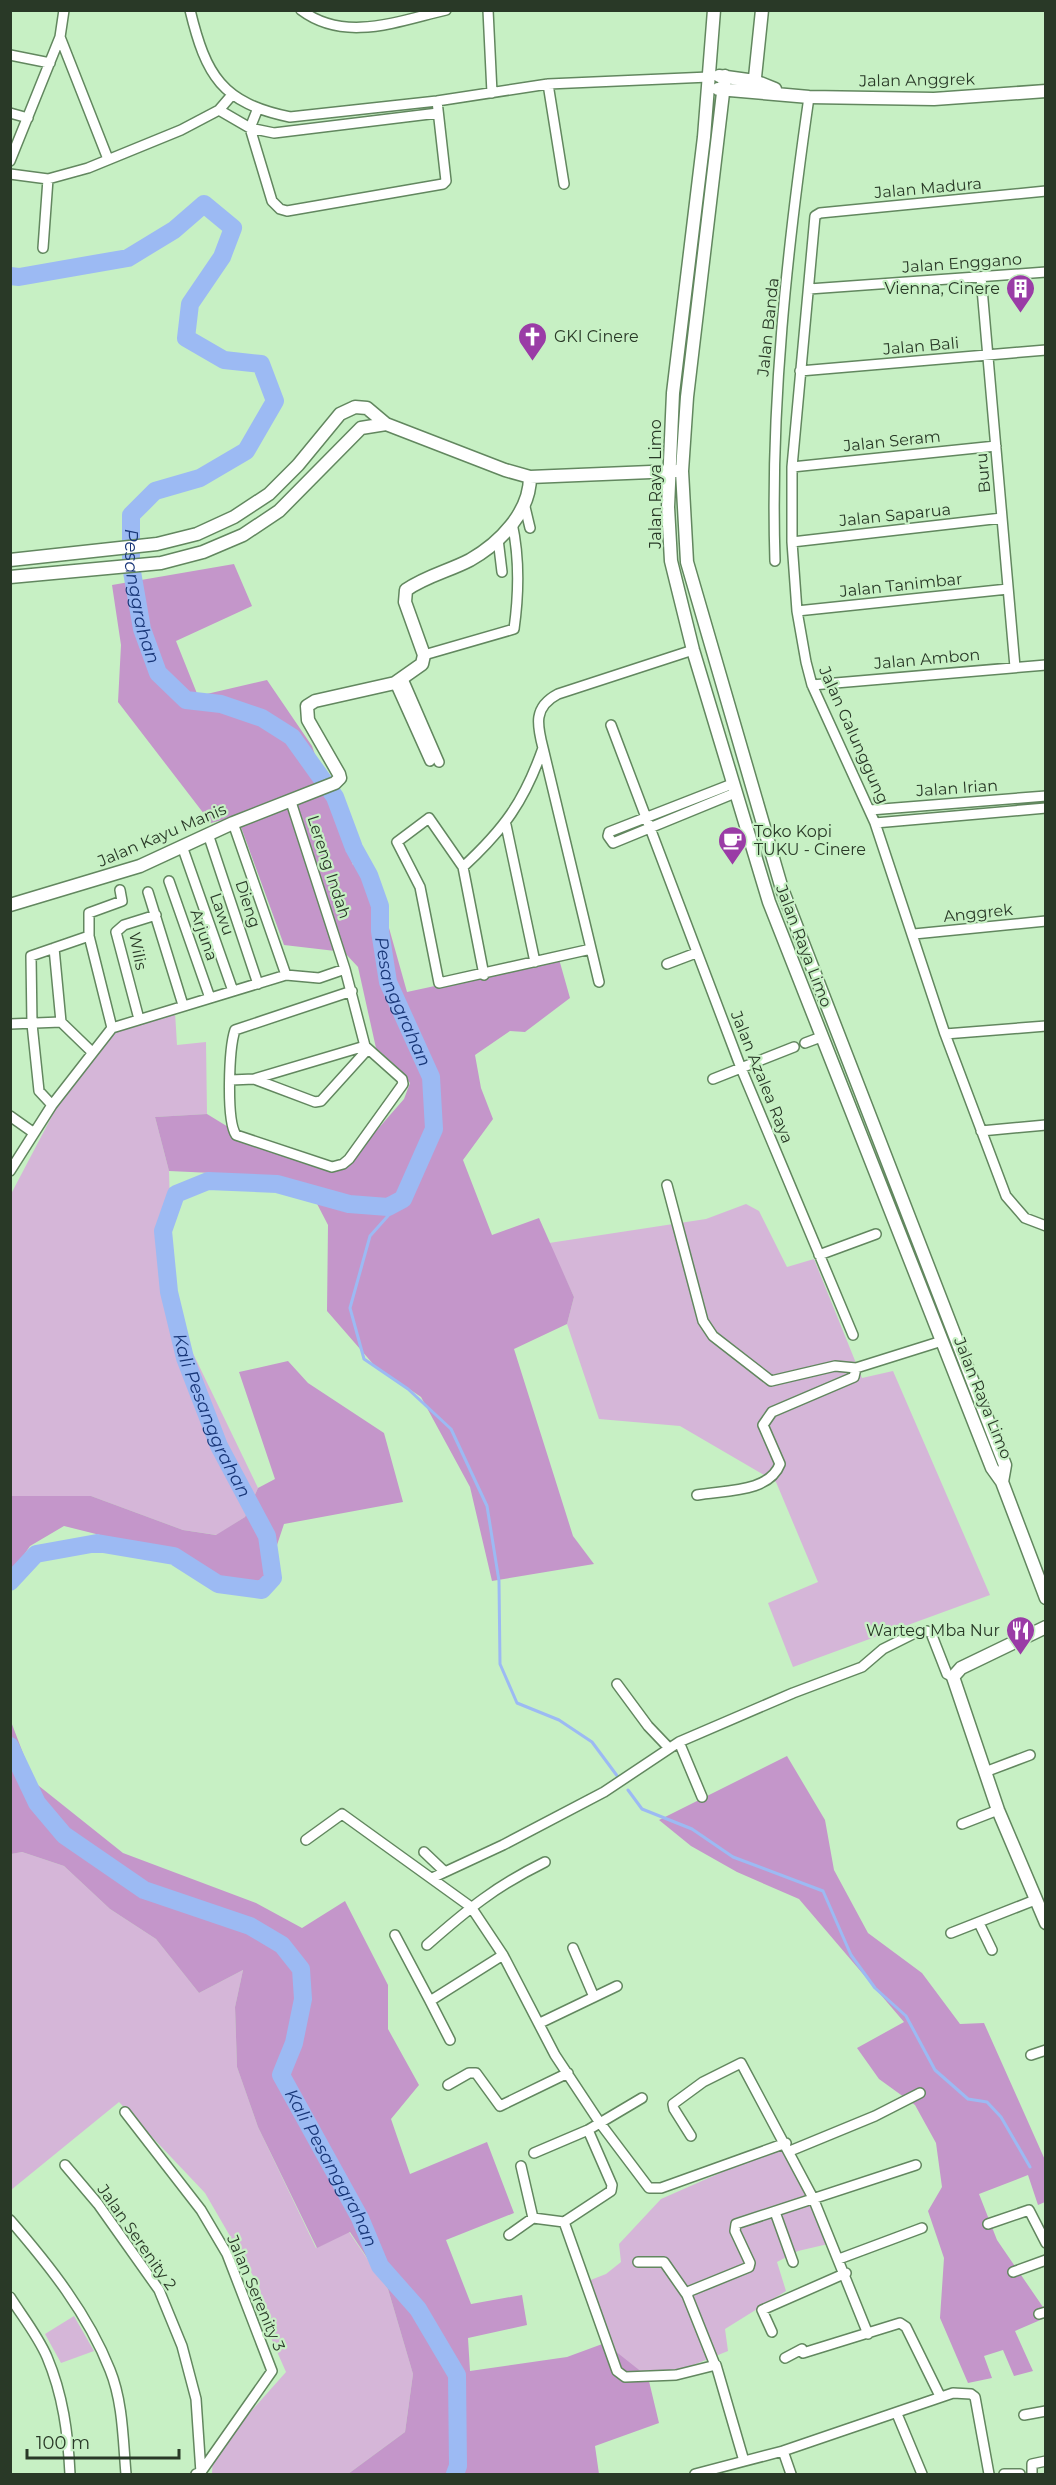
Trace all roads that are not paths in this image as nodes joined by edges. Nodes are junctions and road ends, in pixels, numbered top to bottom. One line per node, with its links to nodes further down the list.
1 (64, 10): 8 (street)
2 (190, 10): 17 (street)
3 (301, 10): 4 (street)
4 (446, 10)
5 (488, 10): 16 (street)
6 (714, 10): 11 (main road, Jalan Raya Limo)
7 (762, 10): 14 (main road)
8 (60, 37): 10 (street); 26 (street)
9 (10, 55): 10 (street)
10 (50, 63): 24 (street)
11 (708, 80): 12 (main road, Jalan Anggrek); 13 (street); 43 (main road, Jalan Raya Limo)
12 (724, 83): 14 (main road, Jalan Anggrek); 44 (main road, Jalan Raya Limo)
13 (548, 84): 16 (street); 30 (street)
14 (754, 86): 18 (main road, Jalan Anggrek)
15 (1046, 91): 18 (main road, Jalan Anggrek)
16 (492, 93): 19 (street)
17 (231, 96): 20 (street); 21 (street)
18 (809, 97): 53 (street, Jalan Banda)
19 (437, 101): 20 (street); 23 (street)
20 (258, 108): 25 (street)
21 (219, 110): 25 (street); 26 (street)
22 (10, 113): 24 (street)
23 (438, 113): 25 (street); 25 (street)
24 (28, 117): 27 (street)
25 (250, 128)
26 (108, 159): 29 (street)
27 (10, 161)
28 (10, 174): 29 (street)
29 (48, 179): 33 (street)
30 (564, 184)
31 (1046, 191): 32 (street, Jalan Madura)
32 (814, 218): 36 (street, Jalan Galunggung)
33 (43, 248)
34 (1046, 272): 35 (street, Jalan Enggano)
35 (981, 277): 36 (street, Jalan Enggano); 38 (street, Buru)
36 (808, 289): 39 (street, Jalan Galunggung)
37 (1046, 350): 38 (street, Jalan Bali)
38 (987, 355): 39 (street, Jalan Bali); 41 (street, Buru)
39 (800, 371): 42 (street, Jalan Galunggung)
40 (386, 424): 45 (main road); 52 (main road); 55 (main road)
41 (996, 446): 42 (street, Jalan Seram); 47 (street, Buru)
42 (792, 467): 51 (street, Jalan Galunggung)
43 (668, 471): 44 (main road); 45 (main road); 58 (main road, Jalan Raya Limo)
44 (682, 471): 115 (main road, Jalan Raya Limo)
45 (530, 477): 46 (main road)
46 (525, 507): 48 (main road); 49 (street)
47 (1002, 518): 51 (street, Jalan Saparua); 56 (street, Buru)
48 (512, 523): 50 (main road); 59 (street)
49 (530, 528)
50 (498, 539): 54 (street); 59 (main road)
51 (792, 542): 57 (street, Jalan Galunggung)
52 (10, 560)
53 (775, 561)
54 (502, 572)
55 (10, 577)
56 (1008, 589): 57 (street, Jalan Tanimbar); 61 (street, Buru)
57 (797, 611): 63 (street, Jalan Galunggung)
58 (693, 650): 65 (street); 67 (main road, Jalan Raya Limo)
59 (424, 655): 62 (main road)
60 (1046, 665): 61 (street, Jalan Ambon)
61 (1015, 667): 63 (street, Jalan Ambon)
62 (399, 681): 66 (street); 69 (main road, Lereng Indah)
63 (812, 685): 71 (street, Jalan Galunggung)
64 (611, 725): 72 (street, Jalan Azalea Raya)
65 (543, 748): 75 (street); 89 (street)
66 (434, 762)
67 (734, 789): 72 (street); 76 (street); 110 (main road, Jalan Raya Limo)
68 (1046, 796): 71 (street, Jalan Irian)
69 (291, 802): 74 (main road, Jalan Kayu Manis); 93 (street, Lereng Indah)
70 (1046, 808): 73 (street, Jalan Irian)
71 (870, 810): 73 (street, Jalan Galunggung)
72 (644, 819): 76 (street, Jalan Azalea Raya); 76 (street)
73 (875, 823): 86 (street, Jalan Galunggung)
74 (233, 824): 77 (main road, Jalan Kayu Manis); 94 (street)
75 (506, 825): 79 (street); 91 (street)
76 (648, 829): 90 (street, Jalan Azalea Raya)
77 (208, 834): 78 (main road, Jalan Kayu Manis); 97 (street, Dieng)
78 (183, 846): 83 (main road, Jalan Kayu Manis); 98 (street, Lawu)
79 (463, 867): 95 (street); 95 (street)
80 (169, 881): 100 (street, Arjuna)
81 (120, 890): 87 (street)
82 (148, 892): 84 (street)
83 (10, 905)
84 (156, 915): 101 (street); 102 (street, Wilis)
85 (1046, 921): 86 (street, Anggrek)
86 (914, 934): 109 (street, Jalan Galunggung)
87 (89, 936): 88 (street); 107 (street)
88 (54, 948): 103 (street); 105 (street)
89 (591, 949): 91 (street); 96 (street)
90 (696, 953): 92 (street); 117 (street, Jalan Azalea Raya)
91 (535, 962): 95 (street)
92 (667, 964)
93 (345, 969): 94 (street); 99 (street, Lereng Indah)
94 (286, 975): 97 (street)
95 (484, 975)
96 (599, 982)
97 (258, 984): 98 (street)
98 (233, 991): 100 (street)
99 (352, 991): 112 (street, Lereng Indah); 120 (street)
100 (210, 998): 101 (street)
101 (183, 1005): 102 (street)
102 (139, 1019): 107 (street)
103 (61, 1022): 105 (street); 114 (street)
104 (11, 1024): 105 (street); 108 (street)
105 (32, 1024): 121 (street)
106 (1046, 1026): 109 (street)
107 (112, 1028): 114 (street)
108 (10, 1031)
109 (945, 1034): 124 (street, Jalan Galunggung)
110 (821, 1037): 111 (street); 116 (main road, Jalan Raya Limo)
111 (805, 1043)
112 (366, 1047): 118 (street); 118 (street); 120 (street)
113 (794, 1047): 117 (street)
114 (92, 1052): 121 (street)
115 (846, 1054): 116 (main road); 131 (main road, Jalan Raya Limo)
116 (831, 1060): 132 (main road, Jalan Raya Limo)
117 (741, 1068): 119 (street); 130 (street, Jalan Azalea Raya)
118 (254, 1079): 120 (street)
119 (713, 1079)
120 (231, 1080)
121 (52, 1105): 125 (street)
122 (10, 1116): 125 (street)
123 (1046, 1125): 124 (street)
124 (981, 1131): 128 (street, Jalan Galunggung)
125 (34, 1133): 126 (street)
126 (11, 1168)
127 (667, 1185): 135 (street)
128 (1044, 1226)
129 (876, 1234): 130 (street)
130 (819, 1255): 133 (street, Jalan Azalea Raya)
131 (944, 1308): 132 (main road); 136 (main road, Jalan Raya Limo)
132 (931, 1313): 134 (main road, Jalan Raya Limo)
133 (853, 1335)
134 (942, 1341): 135 (street); 136 (main road, Jalan Raya Limo)
135 (856, 1368): 137 (street)
136 (1002, 1482): 138 (main road)
137 (697, 1495)
138 (1046, 1598)
139 (1046, 1627): 140 (main road)
140 (953, 1677): 142 (street); 145 (main road)
141 (617, 1684): 143 (street)
142 (679, 1742): 143 (street); 146 (street)
143 (669, 1748): 152 (street)
144 (1030, 1755): 145 (street)
145 (985, 1772): 147 (main road)
146 (702, 1797)
147 (998, 1810): 148 (street); 154 (main road)
148 (962, 1824)
149 (306, 1840): 153 (street)
150 (424, 1852): 152 (street)
151 (545, 1862): 155 (street)
152 (445, 1872): 153 (street)
153 (432, 1878): 155 (street)
154 (1035, 1900): 156 (street); 157 (main road)
155 (471, 1907): 160 (street); 163 (street)
156 (979, 1923): 158 (street); 162 (street)
157 (1046, 1923)
158 (951, 1933)
159 (395, 1935): 166 (street)
160 (428, 1946)
161 (573, 1948): 165 (street)
162 (992, 1950)
163 (503, 1955): 166 (street); 167 (street)
164 (617, 1986): 165 (street)
165 (594, 1997): 167 (street)
166 (430, 2001): 168 (street)
167 (540, 2024): 171 (street)
168 (450, 2040)
169 (1046, 2050): 170 (street)
170 (1031, 2055)
171 (568, 2073): 172 (street); 176 (street)
172 (448, 2085)
173 (920, 2092): 179 (street)
174 (642, 2098): 176 (street)
175 (124, 2112): 212 (street, Jalan Serenity 3)
176 (600, 2123): 177 (street); 179 (street)
177 (588, 2130): 180 (street); 188 (street)
178 (691, 2136): 179 (street)
179 (788, 2147): 184 (street)
180 (534, 2153)
181 (65, 2165): 212 (street, Jalan Serenity 2)
182 (521, 2166): 186 (street)
183 (916, 2166): 184 (street)
184 (813, 2198): 185 (street); 193 (street)
185 (775, 2212): 196 (street); 199 (street)
186 (533, 2218): 188 (street); 191 (street)
187 (10, 2220): 214 (street)
188 (564, 2222): 204 (street)
189 (988, 2224): 192 (street)
190 (922, 2228): 193 (street)
191 (508, 2235)
192 (1046, 2242)
193 (839, 2259): 198 (street)
194 (1046, 2260): 197 (street)
195 (638, 2262): 199 (street)
196 (793, 2262)
197 (1013, 2272)
198 (846, 2273): 201 (street); 202 (street)
199 (687, 2295): 204 (street)
200 (10, 2297): 213 (street)
201 (772, 2332)
202 (868, 2334): 203 (street); 205 (street)
203 (785, 2358)
204 (715, 2365): 210 (street)
205 (940, 2396): 207 (street); 218 (street)
206 (1046, 2411): 208 (street)
207 (897, 2414): 209 (street); 217 (street)
208 (1024, 2415)
209 (783, 2451): 210 (street); 216 (street)
210 (744, 2461): 215 (street)
211 (1046, 2461): 221 (street)
212 (200, 2474)
213 (70, 2475)
214 (126, 2475)
215 (695, 2475)
216 (791, 2475)
217 (922, 2475)
218 (990, 2475)
219 (1004, 2475): 220 (street)
220 (1020, 2475)
221 (1032, 2475)

